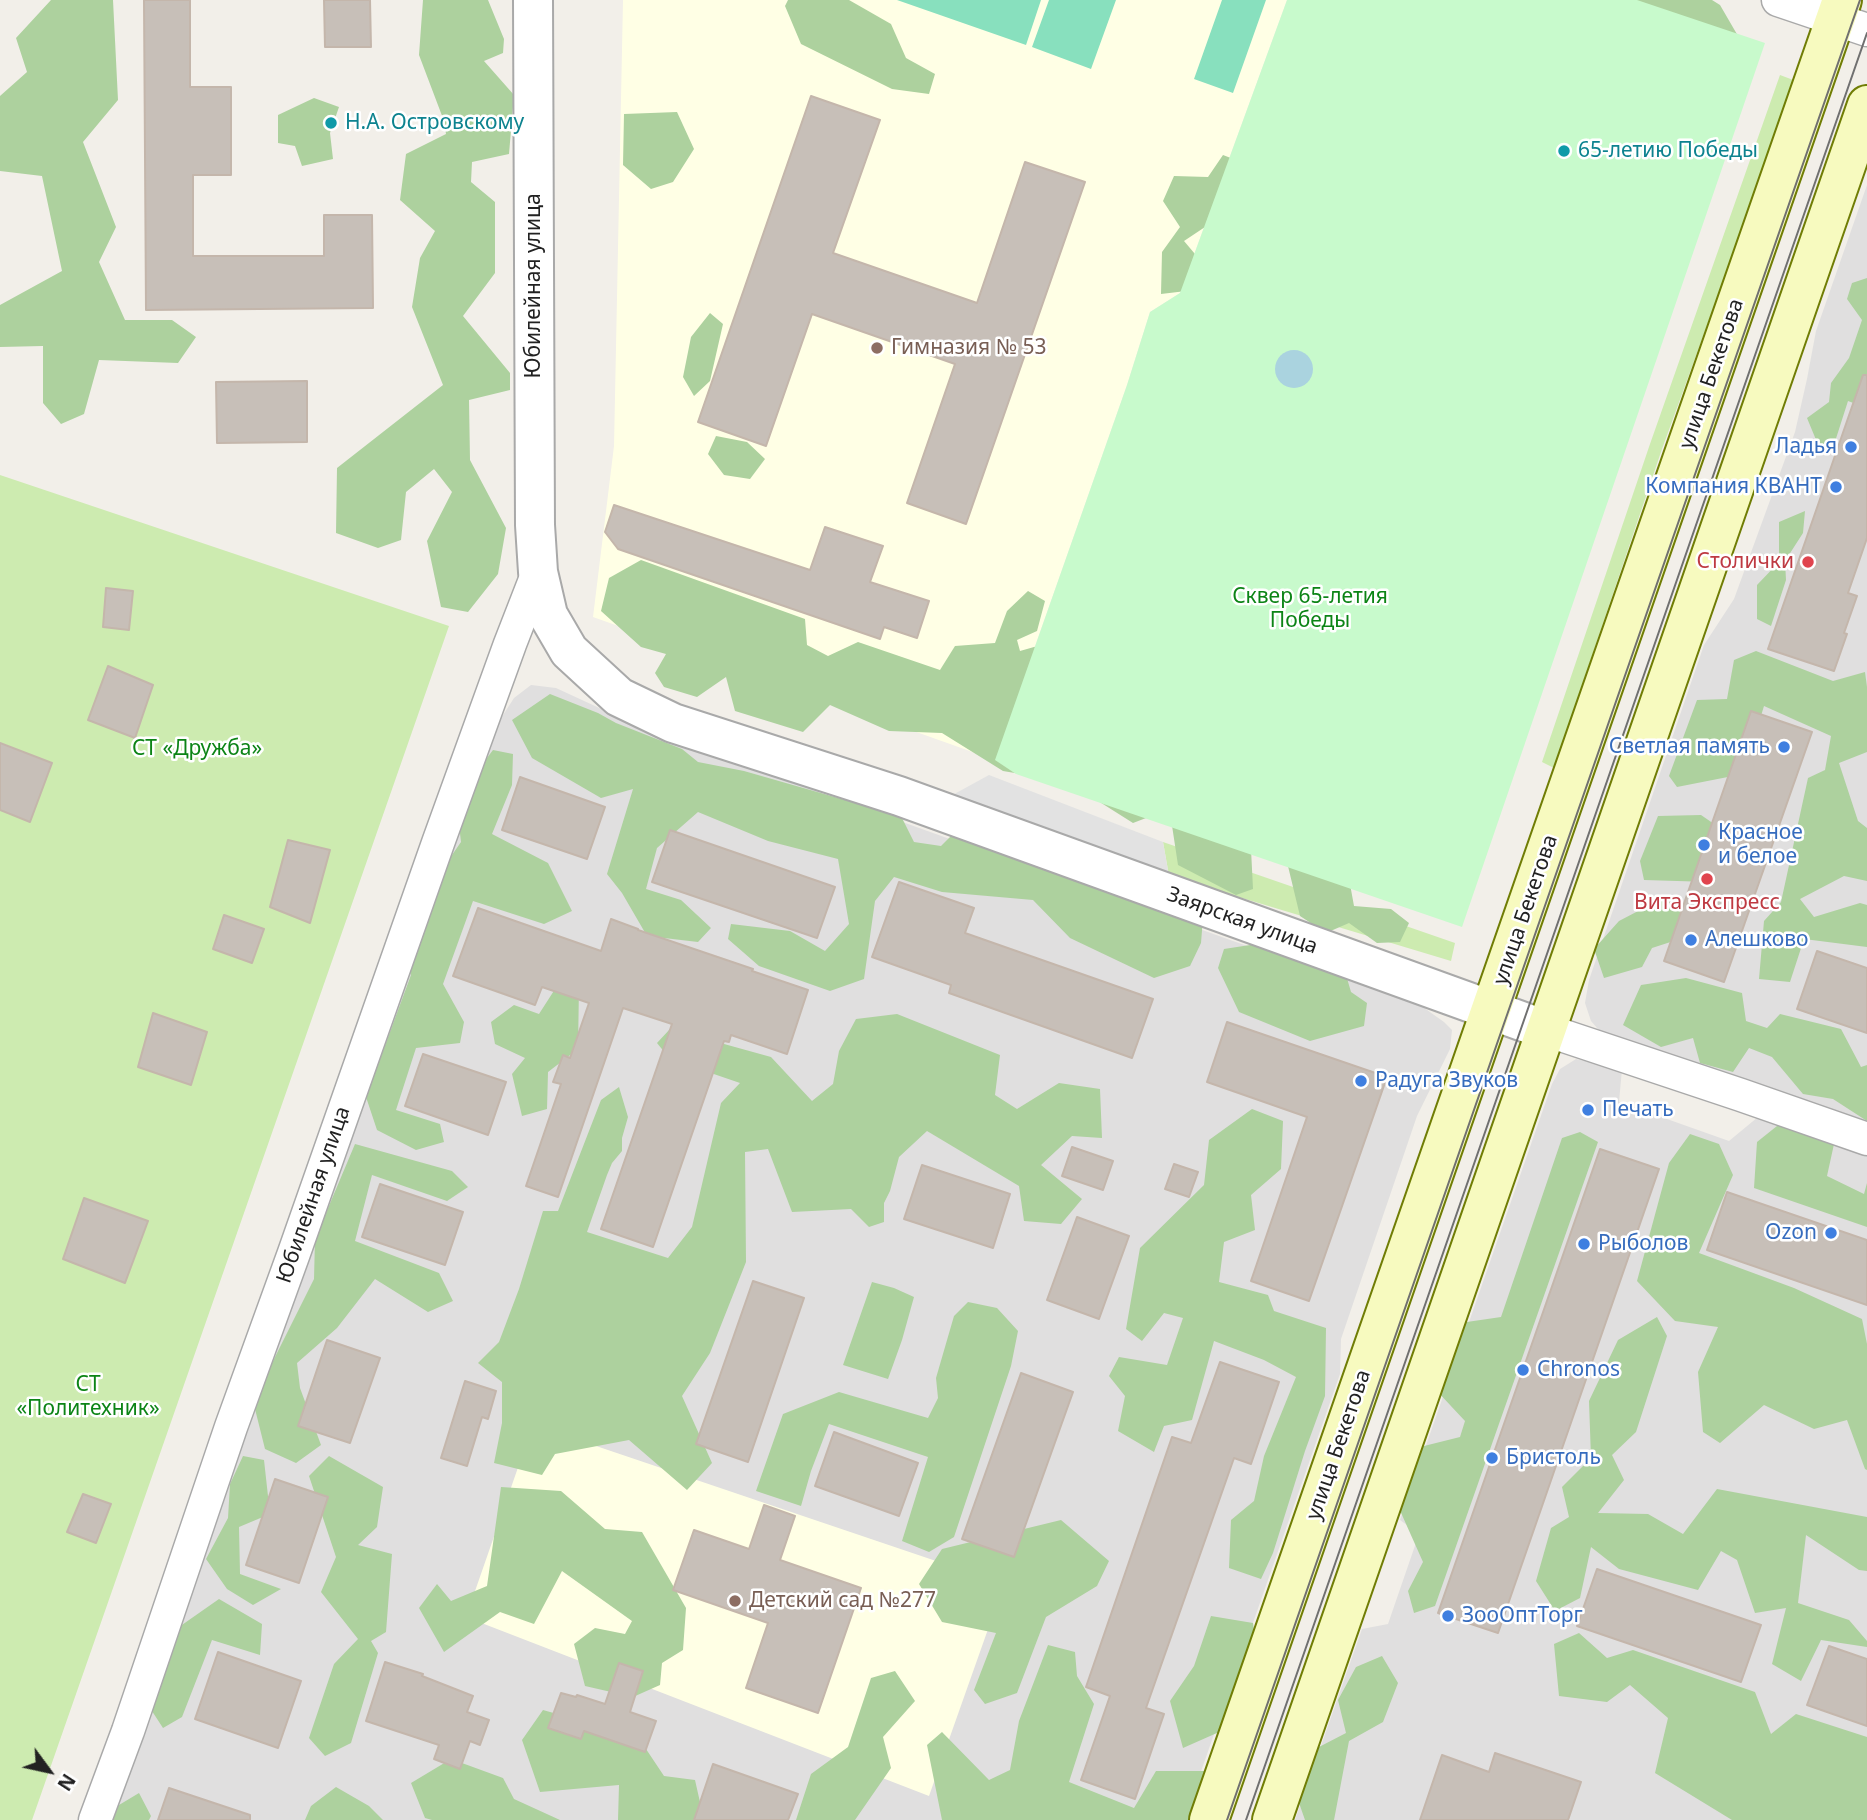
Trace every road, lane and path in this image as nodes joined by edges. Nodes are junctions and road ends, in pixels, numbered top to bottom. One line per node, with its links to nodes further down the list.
1 (533, 0): 5 (street, Юбилейная улица)
2 (1778, 0): 3 (street)
3 (1848, 16): 7 (main road, улица Бекетова)
4 (1867, 104): 8 (main road)
5 (538, 572): 6 (street, Юбилейная улица); 10 (street, Юбилейная улица)
6 (619, 697): 7 (street, Заярская улица)
7 (1491, 1010): 8 (street, Заярская улица); 11 (main road, улица Бекетова)
8 (1546, 1030): 9 (street, Заярская улица); 12 (main road)
9 (1867, 1139)
10 (95, 1820)
11 (1209, 1820)
12 (1272, 1820)

